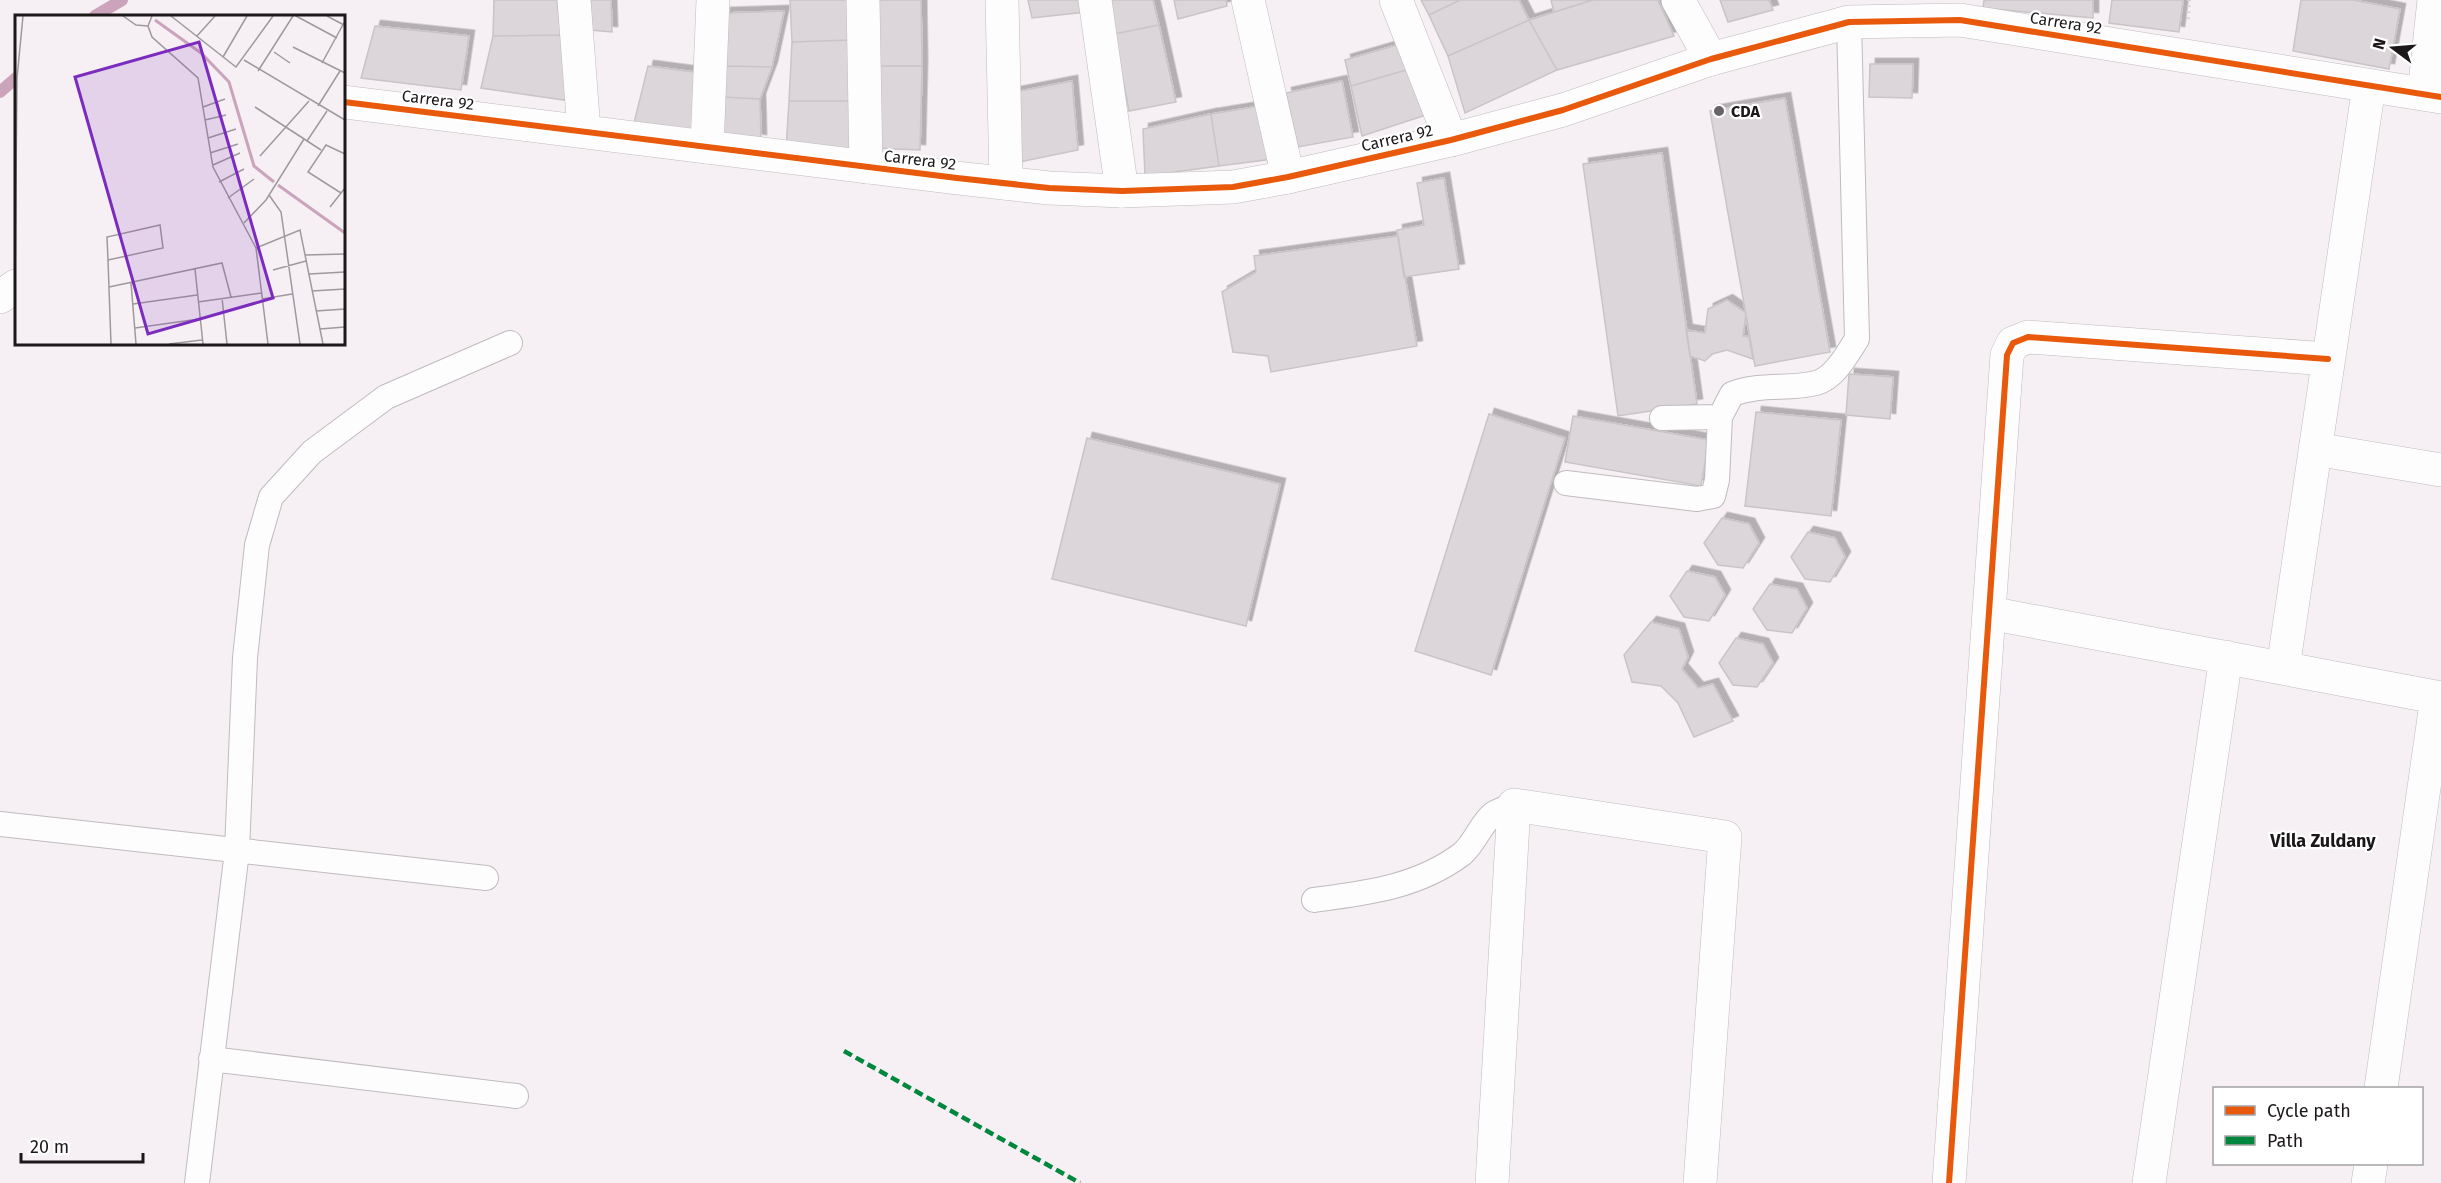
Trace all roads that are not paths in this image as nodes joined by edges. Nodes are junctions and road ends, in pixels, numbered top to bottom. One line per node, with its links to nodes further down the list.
1 (574, 0): 16 (street)
2 (713, 0): 18 (street)
3 (863, 0): 19 (street)
4 (1002, 0): 21 (street)
5 (1095, 0): 22 (street)
6 (1248, 0): 20 (street)
7 (1396, 0): 17 (street)
8 (1678, 0): 12 (street)
9 (2434, 0): 14 (street)
10 (1963, 10): 11 (street, Carrera 92); 13 (street, Carrera 92)
11 (1848, 22): 12 (street, Carrera 92); 27 (lane)
12 (1711, 59): 17 (street, Carrera 92)
13 (2369, 86): 14 (street, Carrera 92); 26 (street)
14 (2432, 96)
15 (345, 102): 16 (street, Carrera 92)
16 (584, 131): 18 (street, Carrera 92)
17 (1450, 140): 20 (street, Carrera 92)
18 (706, 147): 19 (street, Carrera 92)
19 (866, 167): 21 (street, Carrera 92)
20 (1288, 177): 22 (street, Carrera 92)
21 (1006, 183): 22 (street, Carrera 92)
22 (1122, 191)
23 (15, 287): 24 (street)
24 (0, 297)
25 (510, 343): 38 (lane)
26 (2328, 359): 29 (street); 32 (street)
27 (1720, 417): 28 (lane); 31 (lane)
28 (1662, 418)
29 (2315, 449): 30 (street); 34 (street)
30 (2441, 470)
31 (1566, 483)
32 (1989, 613): 33 (street); 48 (street)
33 (2226, 657): 34 (street); 49 (street)
34 (2283, 668): 35 (street)
35 (2439, 697): 42 (street)
36 (1514, 805): 40 (lane); 46 (street); 47 (street)
37 (0, 824): 38 (lane)
38 (237, 851): 39 (lane); 41 (lane)
39 (486, 878)
40 (1314, 900)
41 (211, 1059): 43 (lane); 45 (lane)
42 (2381, 1087)
43 (516, 1096)
44 (2371, 1165): 50 (street)
45 (197, 1183)
46 (1492, 1183)
47 (1700, 1183)
48 (1949, 1183)
49 (2149, 1183)
50 (2368, 1183)

